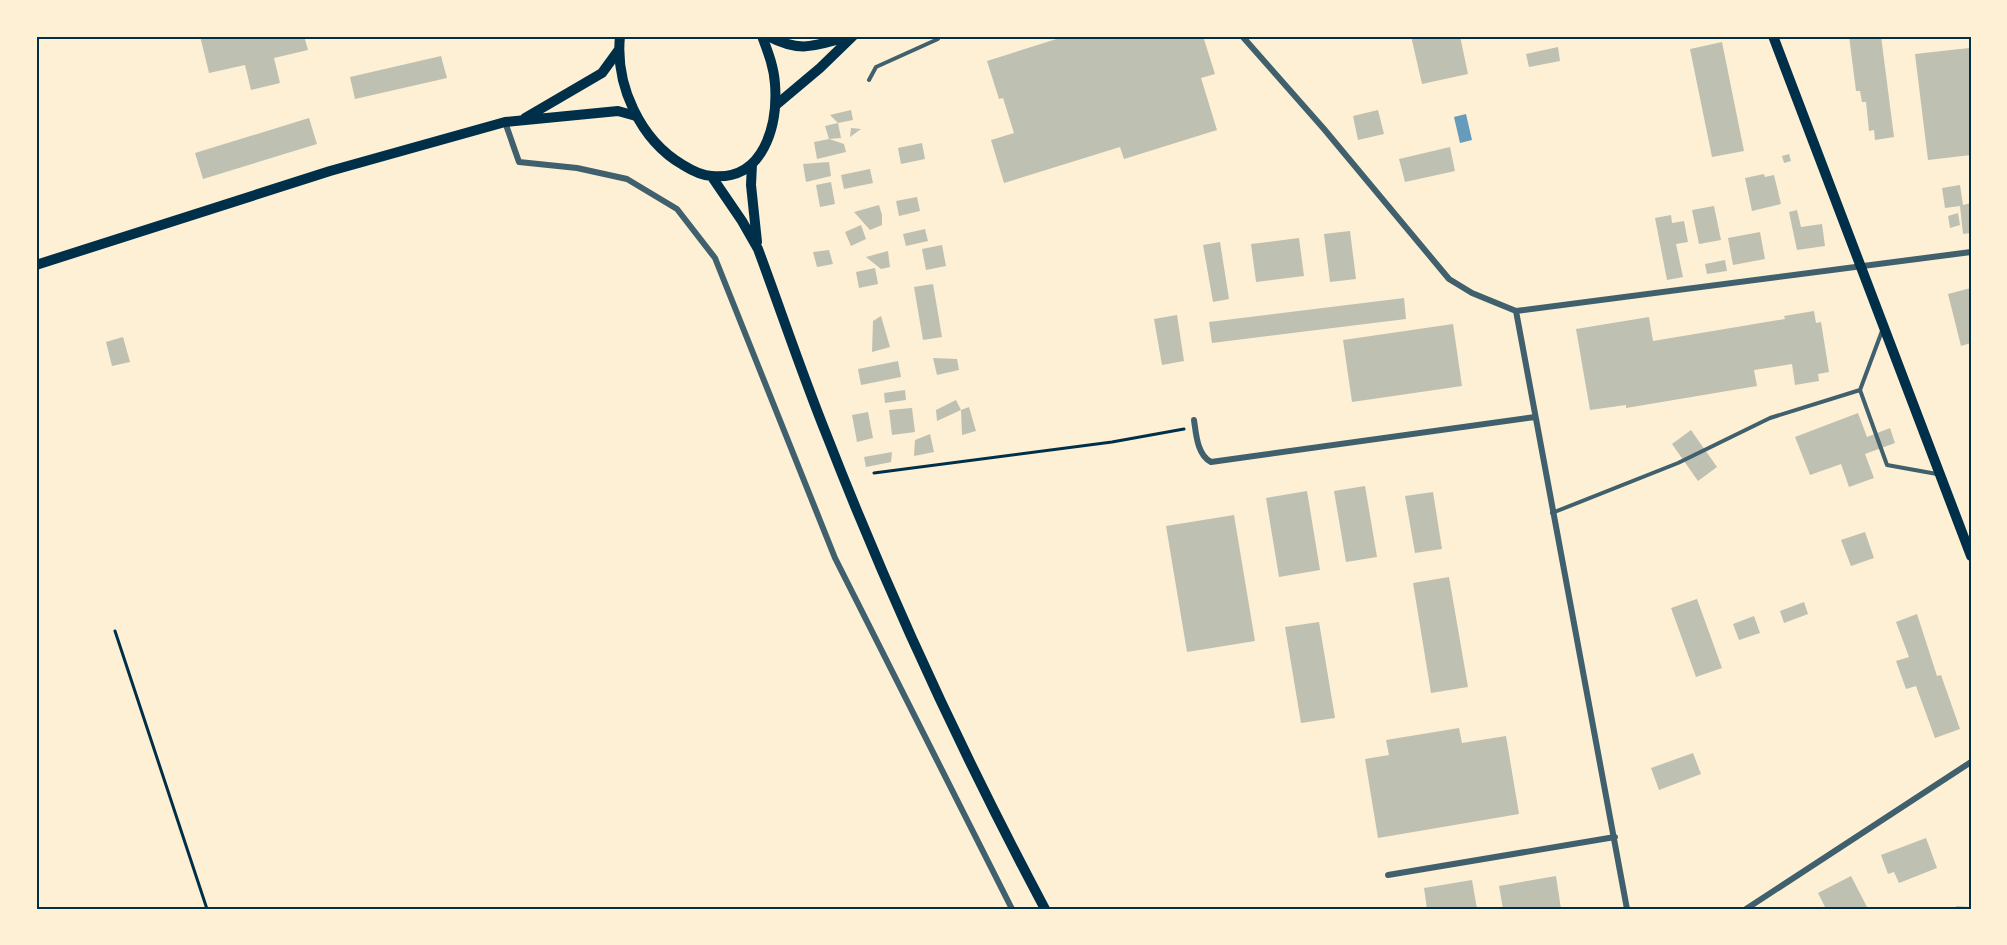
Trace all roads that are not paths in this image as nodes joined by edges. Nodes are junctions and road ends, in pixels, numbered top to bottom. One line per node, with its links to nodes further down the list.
1 (620, 36): 8 (main road)
2 (762, 36): 10 (main road)
3 (768, 36): 4 (main road)
4 (852, 36): 10 (main road)
5 (938, 36): 9 (lane)
6 (1242, 36): 20 (street)
7 (1773, 36): 19 (main road)
8 (618, 51): 11 (main road); 12 (main road)
9 (869, 80)
10 (776, 105): 14 (main road)
11 (636, 116): 12 (main road); 15 (main road)
12 (522, 120): 13 (main road)
13 (505, 122): 18 (main road); 31 (street)
14 (752, 164): 15 (main road); 16 (main road)
15 (712, 177): 16 (main road)
16 (758, 249): 32 (main road)
17 (1971, 252): 19 (street)
18 (36, 265)
19 (1861, 267): 20 (street); 21 (main road)
20 (1516, 311): 23 (street)
21 (1883, 327): 22 (lane); 25 (main road)
22 (1860, 390): 25 (lane); 26 (lane)
23 (1535, 417): 24 (street); 26 (street)
24 (1194, 423)
25 (1940, 475): 27 (main road)
26 (1552, 513): 29 (street)
27 (1971, 556)
28 (1971, 762): 34 (street)
29 (1615, 837): 30 (street); 33 (street)
30 (1388, 874)
31 (1012, 909)
32 (1045, 909)
33 (1627, 909)
34 (1746, 909)

